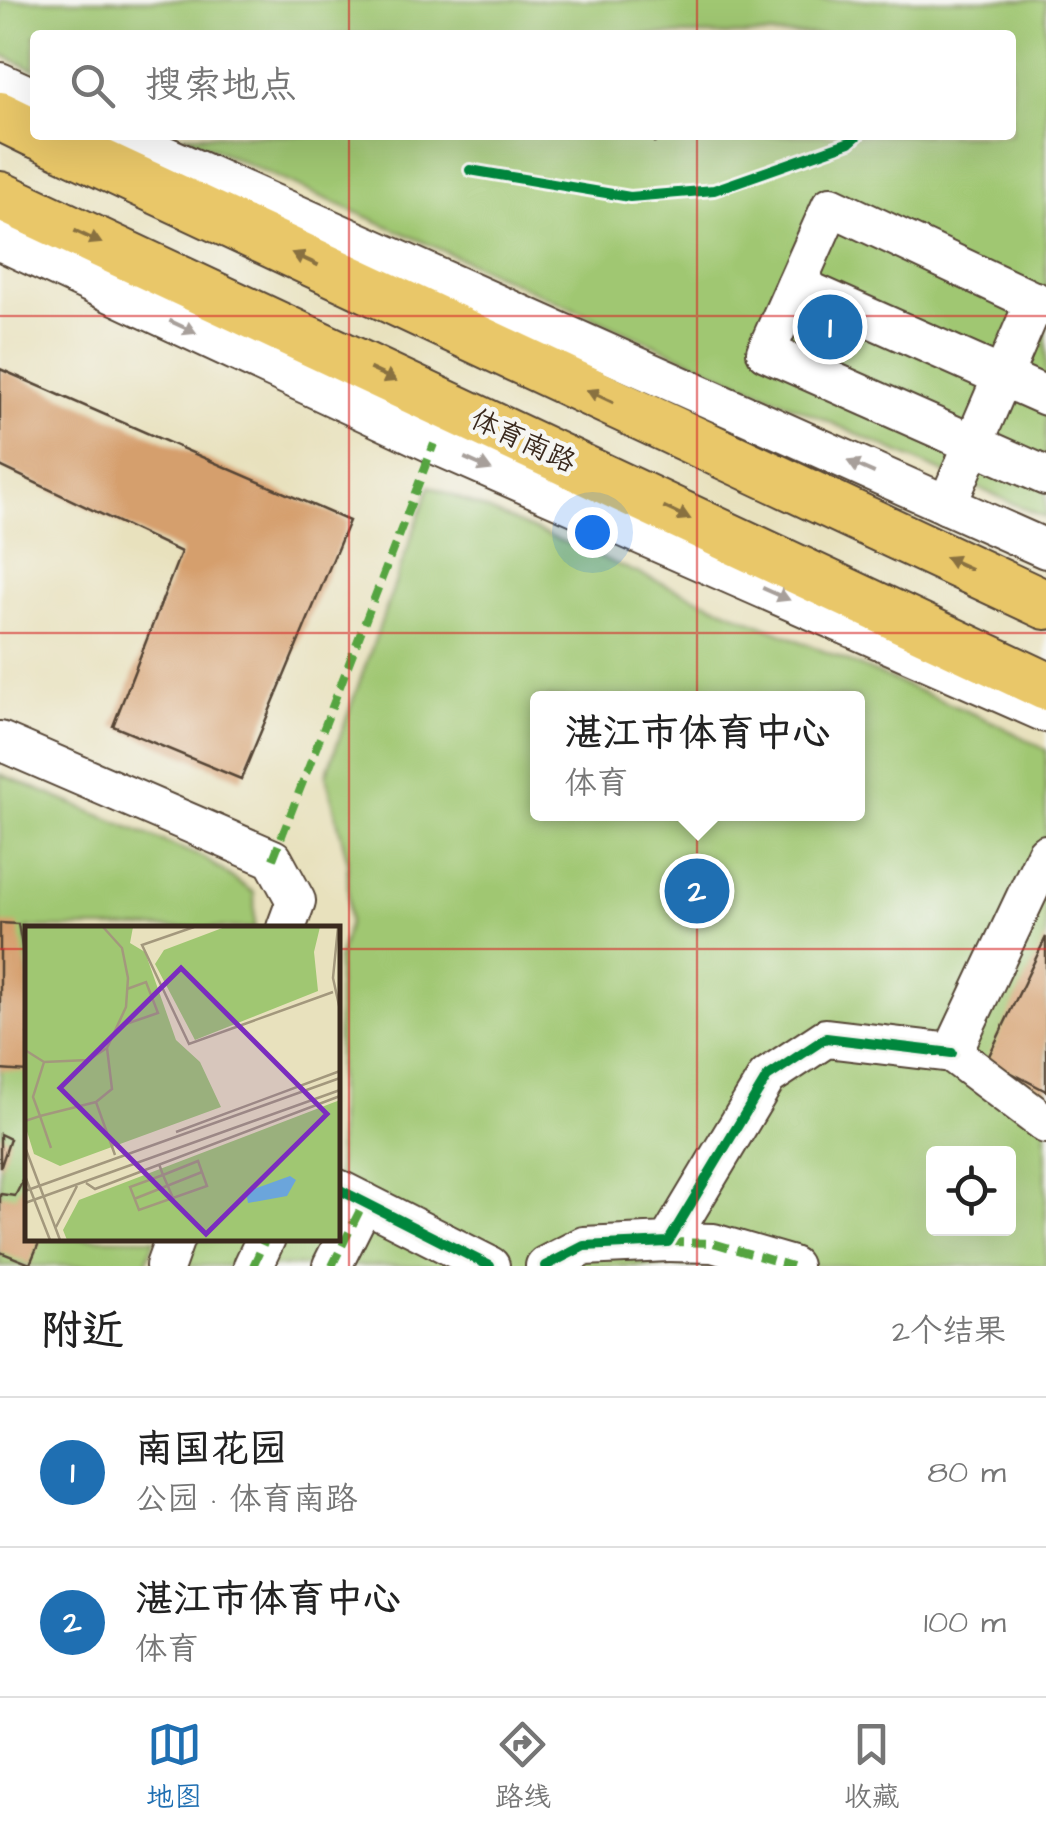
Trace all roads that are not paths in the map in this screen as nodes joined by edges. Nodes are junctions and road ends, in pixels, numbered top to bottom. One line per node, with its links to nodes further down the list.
1 (0, 82): 2 (street)
2 (30, 96)
3 (0, 116): 4 (main road)
4 (30, 131)
5 (50, 140): 17 (main road, one-way to 5)
6 (129, 140): 15 (street, one-way to 6)
7 (0, 196): 18 (main road, 体育南路, one-way to 18)
8 (0, 241): 19 (street, one-way to 19)
9 (796, 286): 10 (street); 11 (street); 13 (street)
10 (1040, 304): 11 (street)
11 (1002, 377): 12 (street); 13 (street)
12 (1046, 396)
13 (976, 442): 14 (street); 15 (street)
14 (1046, 476)
15 (947, 505): 16 (street)
16 (1046, 549)
17 (1046, 605)
18 (1046, 686)
19 (1046, 713)
20 (0, 740): 22 (street)
21 (1046, 854): 23 (street)
22 (287, 926)
23 (952, 1053): 24 (street); 30 (street)
24 (1046, 1124)
25 (351, 1195): 26 (street); 34 (street)
26 (340, 1236)
27 (174, 1241): 31 (street)
28 (265, 1241): 32 (street)
29 (339, 1241): 33 (street)
30 (668, 1242): 35 (street); 36 (street)
31 (165, 1266)
32 (253, 1266)
33 (332, 1266)
34 (490, 1266)
35 (545, 1266)
36 (792, 1266)

